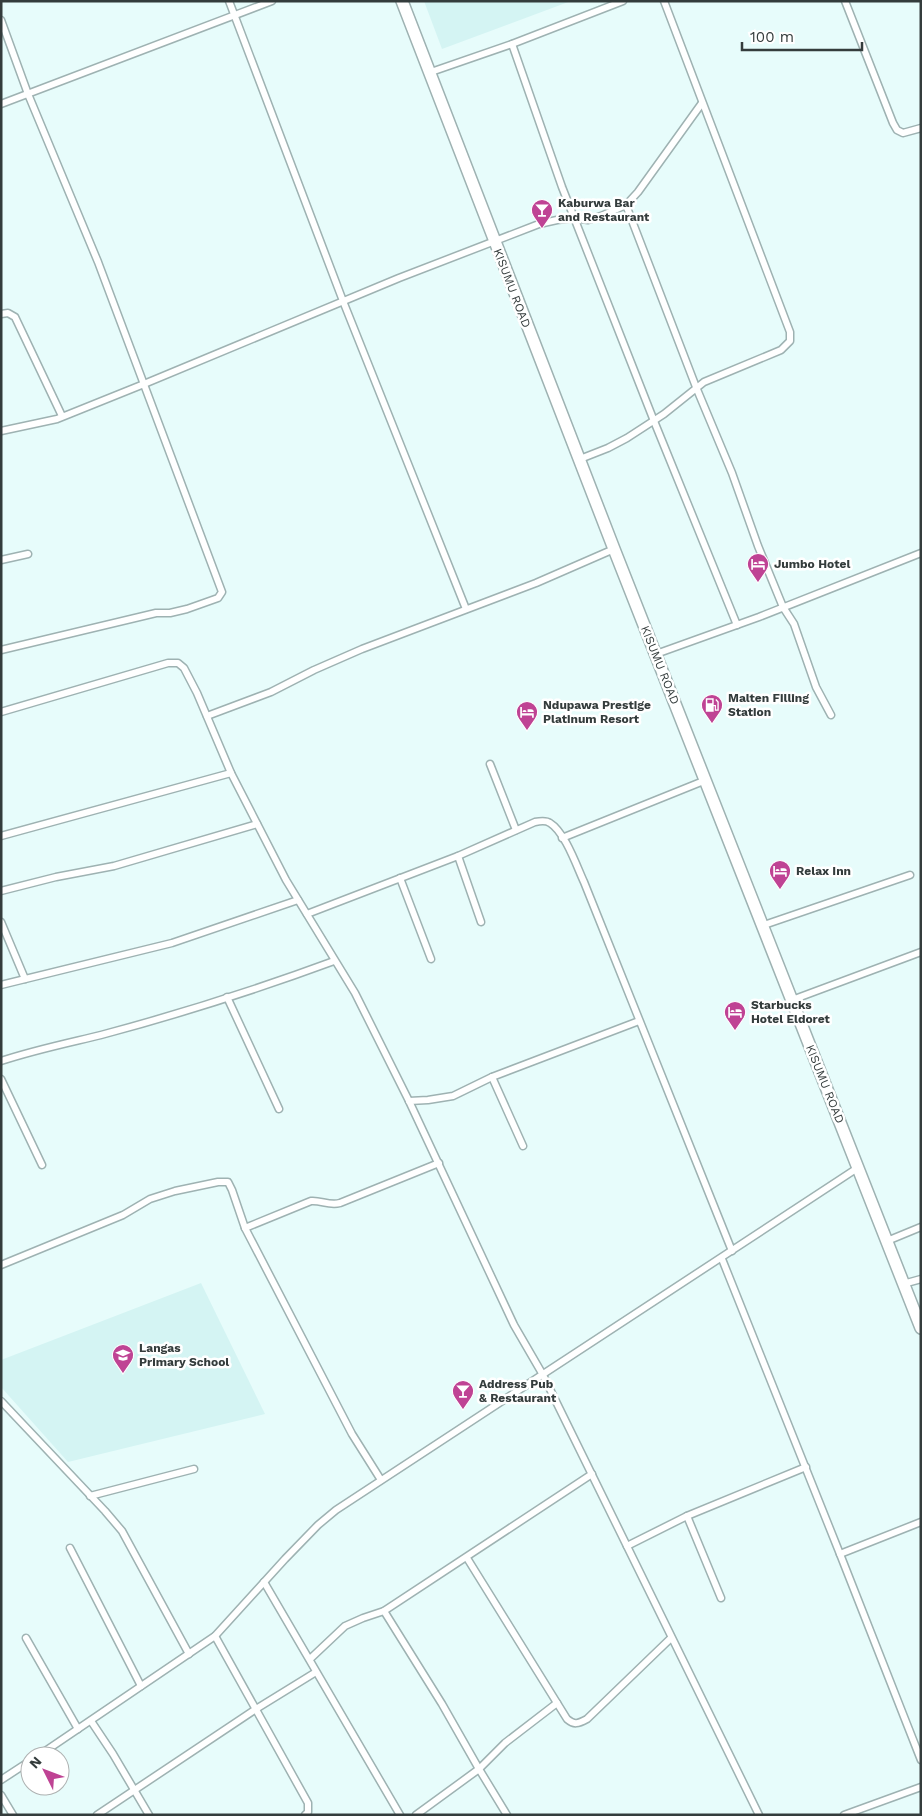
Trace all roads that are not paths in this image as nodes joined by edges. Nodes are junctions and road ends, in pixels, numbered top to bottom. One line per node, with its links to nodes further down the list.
1 (229, 1): 7 (street)
2 (272, 1): 7 (street)
3 (402, 1): 10 (highway, KISUMU ROAD)
4 (623, 1): 9 (street)
5 (664, 1): 12 (street)
6 (845, 1): 14 (street)
7 (235, 16): 11 (street); 18 (street)
8 (1, 20): 11 (street)
9 (512, 44): 10 (street); 16 (street)
10 (431, 72): 17 (highway, KISUMU ROAD)
11 (28, 94): 13 (street); 20 (street)
12 (702, 103): 15 (street); 21 (street)
13 (1, 104)
14 (921, 128)
15 (626, 205): 16 (street); 21 (street)
16 (575, 218): 17 (street); 23 (street)
17 (495, 242): 18 (street); 25 (highway, KISUMU ROAD)
18 (343, 301): 20 (street); 31 (street)
19 (1, 314): 22 (street)
20 (144, 384): 22 (street); 33 (street)
21 (696, 388): 23 (street); 30 (street)
22 (62, 416): 24 (street)
23 (654, 421): 25 (street); 32 (street)
24 (1, 431)
25 (580, 459): 26 (highway, KISUMU ROAD)
26 (614, 549): 31 (street); 34 (highway, KISUMU ROAD)
27 (921, 553): 30 (street)
28 (28, 554): 29 (street)
29 (1, 560)
30 (783, 607): 32 (street); 37 (street)
31 (466, 609): 36 (street)
32 (737, 625): 34 (street)
33 (1, 650)
34 (656, 654): 40 (highway, KISUMU ROAD)
35 (1, 712): 36 (street)
36 (207, 716): 39 (street)
37 (831, 716)
38 (490, 764): 42 (street)
39 (231, 773): 41 (street); 43 (street)
40 (706, 780): 44 (street); 53 (highway, KISUMU ROAD)
41 (257, 824): 48 (street); 49 (street)
42 (516, 830): 44 (street); 45 (street)
43 (1, 836)
44 (562, 838): 61 (street)
45 (458, 856): 47 (street); 52 (street)
46 (910, 876): 53 (street)
47 (400, 878): 50 (street); 55 (street)
48 (1, 891)
49 (298, 900): 50 (street); 57 (street)
50 (307, 914): 56 (street)
51 (1, 922): 57 (street)
52 (481, 922)
53 (764, 925): 60 (highway, KISUMU ROAD)
54 (921, 952): 60 (street)
55 (431, 959)
56 (334, 961): 59 (street); 65 (street)
57 (24, 979): 58 (street)
58 (1, 985)
59 (227, 997): 62 (street); 66 (street)
60 (792, 1000): 70 (highway, KISUMU ROAD)
61 (639, 1021): 63 (street); 74 (street)
62 (1, 1061)
63 (492, 1077): 65 (street); 67 (street)
64 (1, 1079): 69 (street)
65 (409, 1100): 68 (street)
66 (279, 1109)
67 (523, 1146)
68 (439, 1163): 72 (street); 80 (street)
69 (42, 1165)
70 (859, 1168): 73 (highway, KISUMU ROAD); 74 (street)
71 (921, 1226): 73 (street)
72 (246, 1228): 76 (street); 85 (street)
73 (887, 1241): 78 (highway, KISUMU ROAD)
74 (732, 1251): 75 (street)
75 (722, 1259): 80 (street); 82 (street)
76 (1, 1265)
77 (921, 1279): 78 (street)
78 (904, 1284): 79 (highway, KISUMU ROAD)
79 (921, 1328)
80 (543, 1375): 84 (street); 85 (street)
81 (1, 1401): 86 (street)
82 (806, 1466): 87 (street); 91 (street)
83 (194, 1470): 86 (street)
84 (592, 1474): 89 (street); 92 (street)
85 (381, 1480): 93 (street)
86 (90, 1496): 99 (street)
87 (687, 1516): 89 (street); 94 (street)
88 (921, 1522): 91 (street)
89 (627, 1546): 98 (street)
90 (70, 1548): 102 (street)
91 (840, 1554): 108 (street)
92 (467, 1558): 95 (street); 103 (street)
93 (264, 1582): 96 (street); 100 (street)
94 (720, 1598)
95 (384, 1611): 100 (street); 110 (street)
96 (215, 1636): 99 (street); 104 (street)
97 (26, 1638): 106 (street)
98 (671, 1638): 103 (street); 122 (street)
99 (189, 1654): 102 (street)
100 (310, 1659): 101 (street)
101 (316, 1672): 104 (street); 119 (street)
102 (141, 1686): 105 (street)
103 (557, 1704): 110 (street)
104 (256, 1710): 113 (street); 118 (street)
105 (91, 1721): 106 (street); 113 (street)
106 (78, 1729): 107 (street)
107 (53, 1746)
108 (921, 1760)
109 (20, 1768): 111 (street)
110 (479, 1769): 120 (street); 121 (street)
111 (1, 1780)
112 (921, 1787): 123 (street)
113 (135, 1790): 116 (street); 117 (street)
114 (1, 1795): 115 (street)
115 (14, 1815)
116 (97, 1815)
117 (149, 1815)
118 (305, 1815)
119 (400, 1815)
120 (416, 1815)
121 (507, 1815)
122 (759, 1815)
123 (844, 1815)

